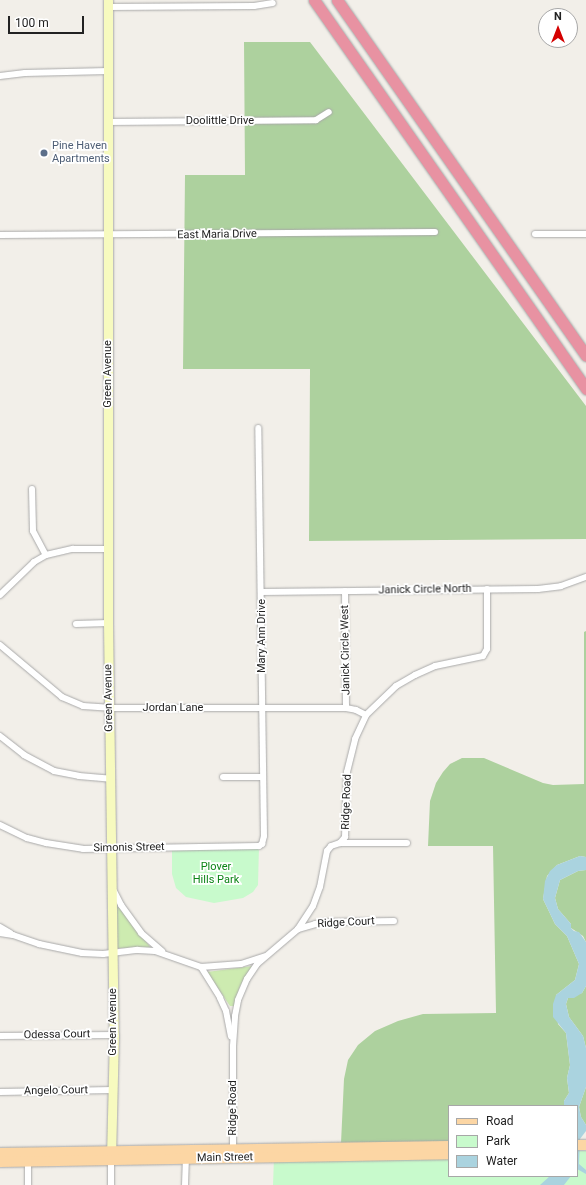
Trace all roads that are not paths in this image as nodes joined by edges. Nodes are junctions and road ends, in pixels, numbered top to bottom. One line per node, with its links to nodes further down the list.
1 (314, 0): 15 (highway)
2 (337, 0): 14 (highway)
3 (273, 3): 4 (street)
4 (108, 4): 5 (street, Green Avenue)
5 (108, 71): 6 (street); 8 (street, Green Avenue)
6 (0, 76)
7 (329, 112): 8 (street, Doolittle Drive)
8 (108, 122): 13 (street, Green Avenue)
9 (435, 232): 13 (street, East Maria Drive)
10 (535, 234): 11 (street)
11 (586, 234)
12 (0, 235): 13 (street, East Maria Drive)
13 (107, 236): 18 (street, Green Avenue)
14 (586, 355)
15 (586, 389)
16 (258, 428): 23 (street, Mary Ann Drive)
17 (32, 489): 19 (street)
18 (108, 549): 19 (street); 25 (street, Green Avenue)
19 (46, 555): 24 (street)
20 (586, 577): 21 (street, Janick Circle North)
21 (487, 589): 22 (street, Janick Circle North); 31 (street, Ridge Road)
22 (345, 591): 23 (street, Janick Circle North); 30 (street, Janick Circle West)
23 (261, 592): 28 (street, Mary Ann Drive)
24 (0, 595)
25 (108, 623): 26 (street); 29 (street, Green Avenue)
26 (76, 624)
27 (0, 645): 29 (street, Jordan Lane)
28 (262, 707): 29 (street, Jordan Lane); 30 (street, Jordan Lane); 34 (street, Mary Ann Drive)
29 (110, 708): 35 (street, Green Avenue)
30 (346, 708): 31 (street, Jordan Lane)
31 (366, 715): 37 (street, Ridge Road)
32 (0, 736): 35 (street)
33 (223, 777): 34 (street)
34 (263, 777): 39 (street, Mary Ann Drive)
35 (110, 778): 40 (street, Green Avenue)
36 (0, 825): 40 (street, Simonis Street)
37 (340, 843): 38 (street); 44 (street, Ridge Road)
38 (407, 843)
39 (262, 844): 40 (street, Simonis Street)
40 (112, 848): 41 (street, Green Avenue)
41 (113, 886): 47 (street, Green Avenue); 48 (street)
42 (394, 921): 44 (street, Ridge Court)
43 (0, 927): 46 (street)
44 (298, 929): 49 (street, Ridge Road)
45 (0, 933): 46 (street)
46 (13, 935): 47 (street)
47 (113, 953): 48 (street); 51 (street, Green Avenue)
48 (165, 954): 50 (street)
49 (269, 955): 50 (street); 53 (street, Ridge Road)
50 (201, 968): 53 (street)
51 (114, 1034): 52 (street, Odessa Court); 54 (street, Green Avenue)
52 (0, 1036)
53 (233, 1046): 57 (street, Ridge Road)
54 (113, 1090): 55 (street, Angelo Court); 60 (street, Green Avenue)
55 (0, 1092)
56 (448, 1146): 57 (main road, Main Street)
57 (233, 1149): 60 (main road, Main Street)
58 (0, 1153): 61 (main road, Main Street)
59 (448, 1154): 62 (main road, Main Street)
60 (111, 1156): 61 (main road, Main Street); 62 (main road, Main Street); 65 (street)
61 (28, 1157): 63 (main road, Main Street); 64 (street)
62 (186, 1159): 66 (street)
63 (0, 1162)
64 (28, 1185)
65 (111, 1185)
66 (185, 1185)

